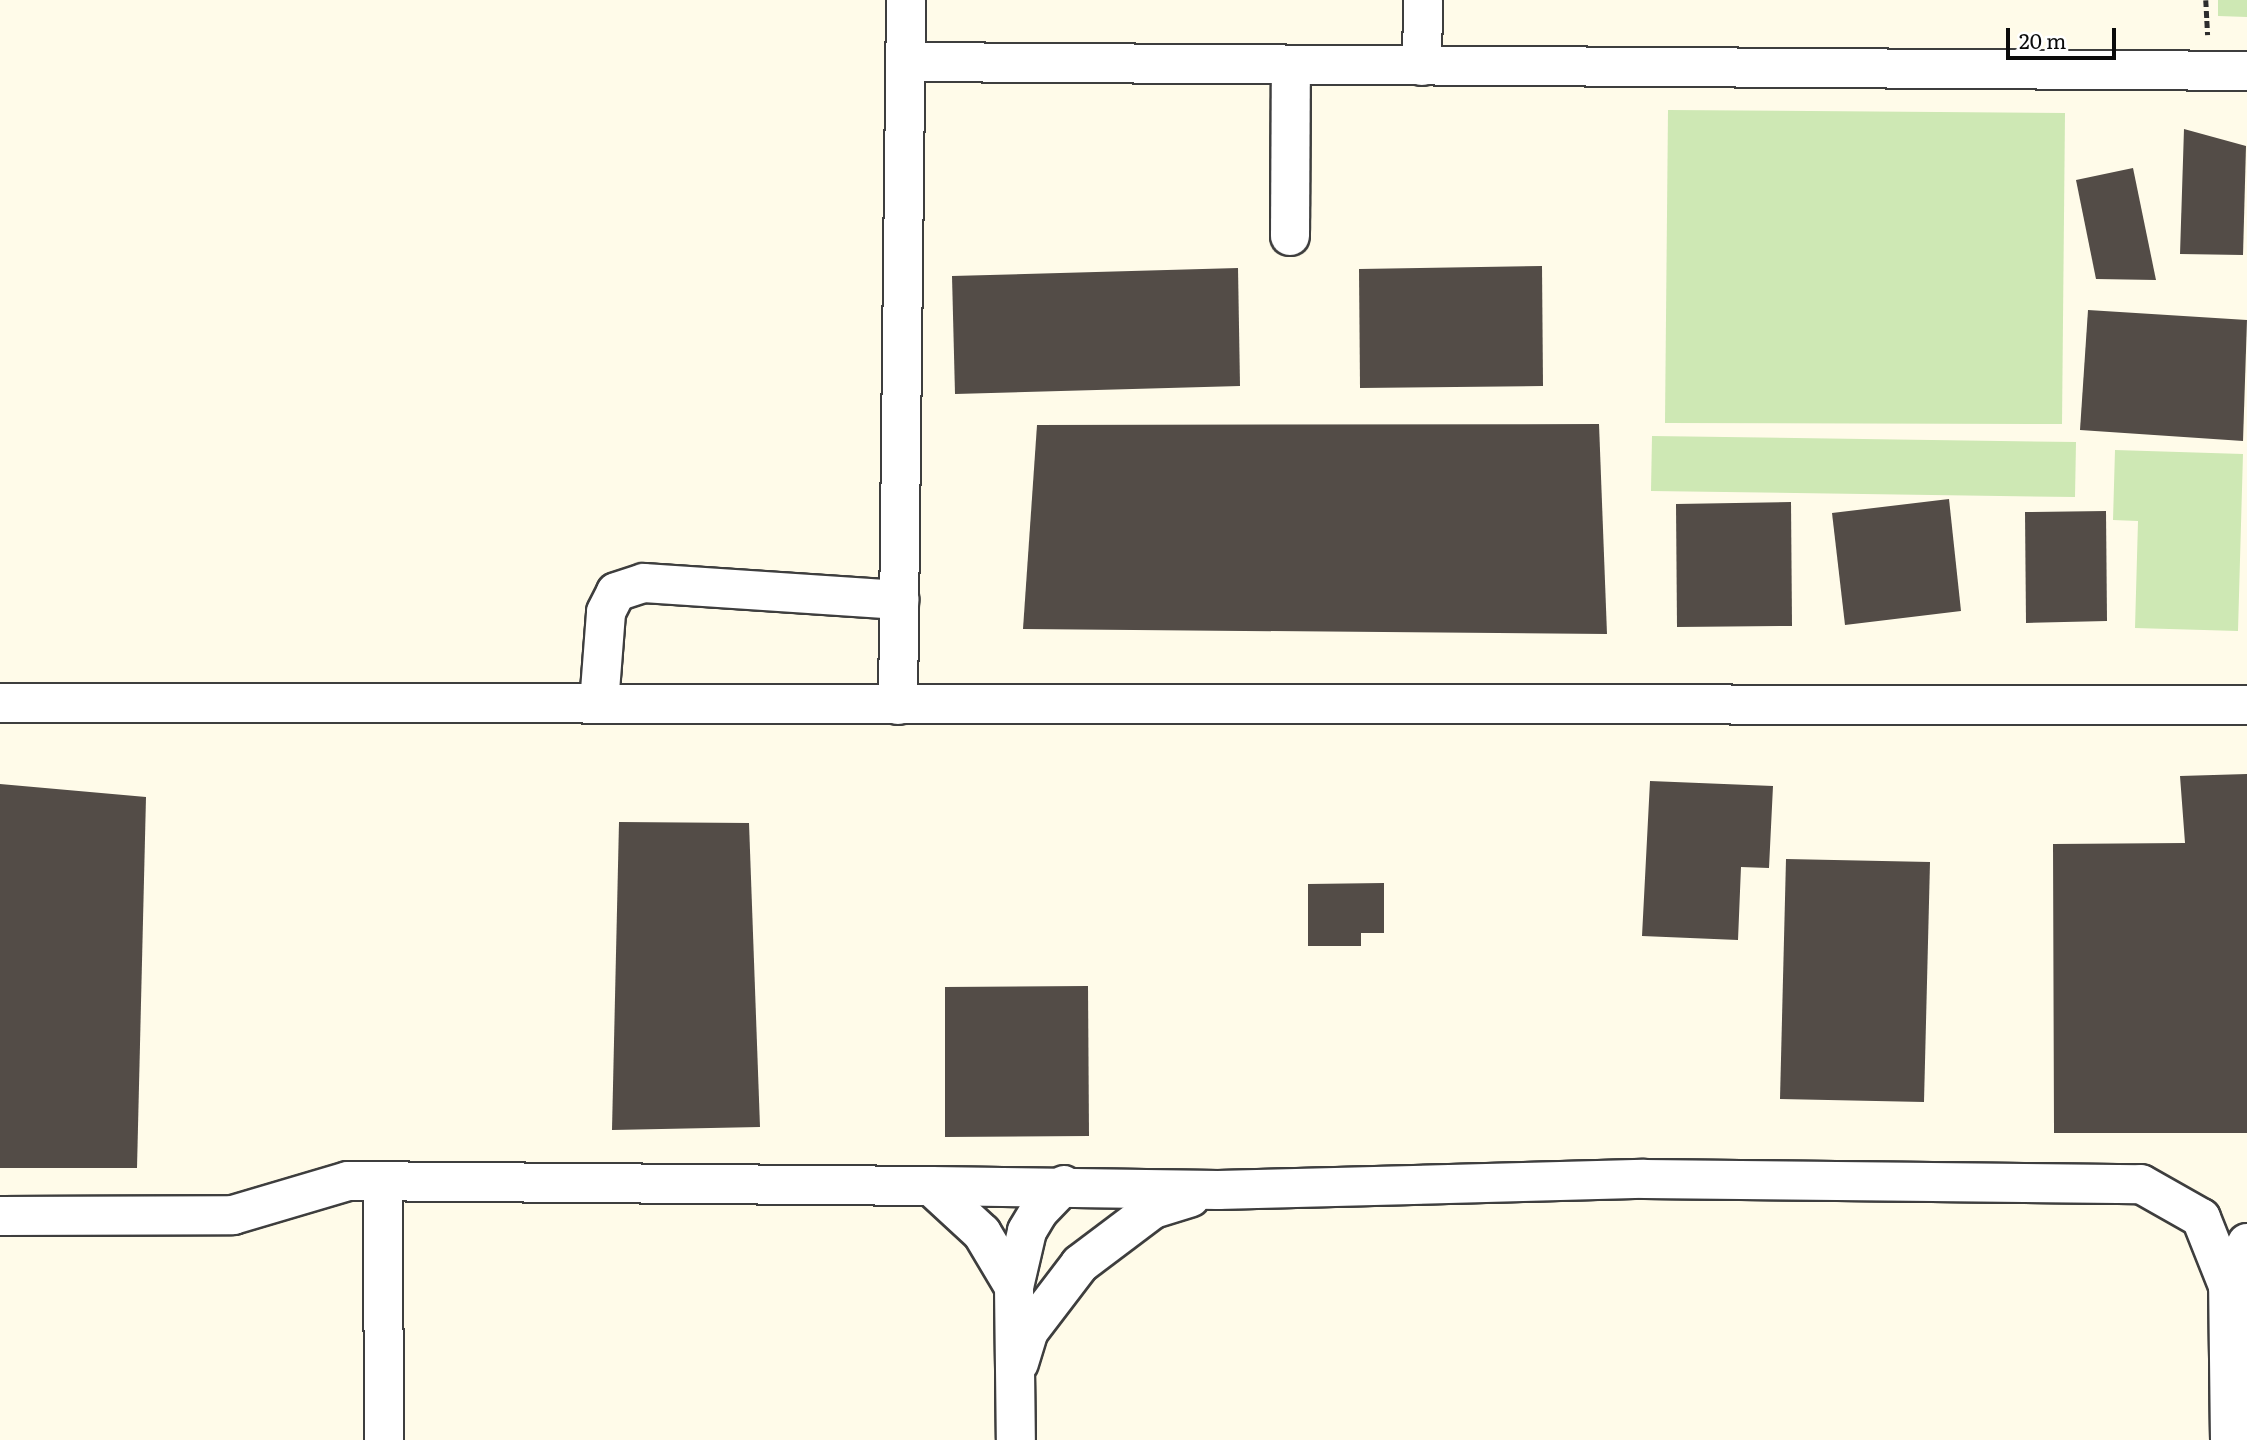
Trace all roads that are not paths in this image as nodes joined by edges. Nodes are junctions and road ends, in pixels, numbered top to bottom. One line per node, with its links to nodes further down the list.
1 (906, 0): 3 (lane)
2 (1423, 0): 5 (lane)
3 (906, 62): 4 (lane); 8 (lane)
4 (1291, 65): 5 (lane); 7 (lane)
5 (1422, 65): 6 (lane)
6 (2247, 71)
7 (1290, 236)
8 (899, 600): 10 (lane); 11 (lane)
9 (0, 702): 10 (lane)
10 (599, 704): 11 (lane)
11 (898, 705): 12 (lane)
12 (2247, 705)
13 (383, 1183): 15 (lane); 17 (lane); 22 (lane)
14 (1064, 1185): 15 (lane); 16 (lane); 20 (lane)
15 (931, 1186): 20 (lane)
16 (1218, 1190): 19 (lane); 21 (lane)
17 (0, 1216)
18 (2247, 1243): 19 (lane)
19 (2228, 1286): 24 (lane)
20 (1014, 1287): 21 (lane)
21 (1016, 1371): 23 (lane)
22 (384, 1440)
23 (1016, 1440)
24 (2230, 1440)

